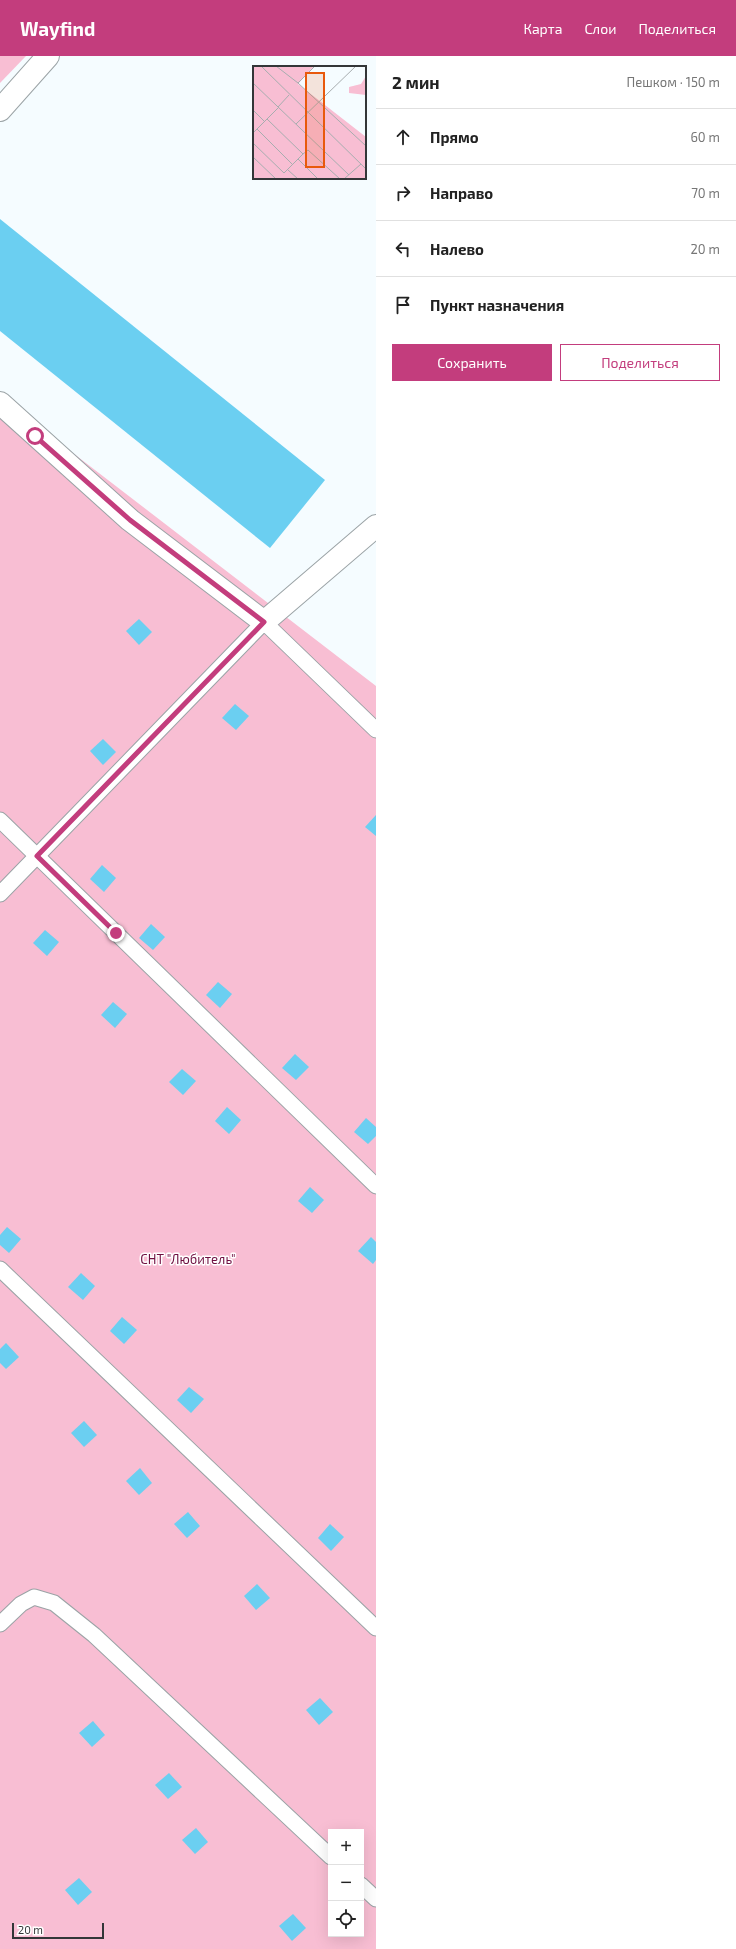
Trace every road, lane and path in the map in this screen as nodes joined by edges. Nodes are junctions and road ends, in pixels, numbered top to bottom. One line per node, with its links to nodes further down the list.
1 (48, 56): 2 (street)
2 (0, 110)
3 (0, 403): 5 (street)
4 (376, 526): 5 (street)
5 (264, 622): 6 (lane); 8 (lane)
6 (376, 730)
7 (0, 820): 8 (lane)
8 (37, 856): 9 (lane); 10 (lane)
9 (0, 894)
10 (376, 1186)
11 (0, 1269): 13 (lane)
12 (0, 1624): 14 (lane)
13 (376, 1628)
14 (328, 1854)
15 (364, 1888): 16 (lane)
16 (376, 1899)

